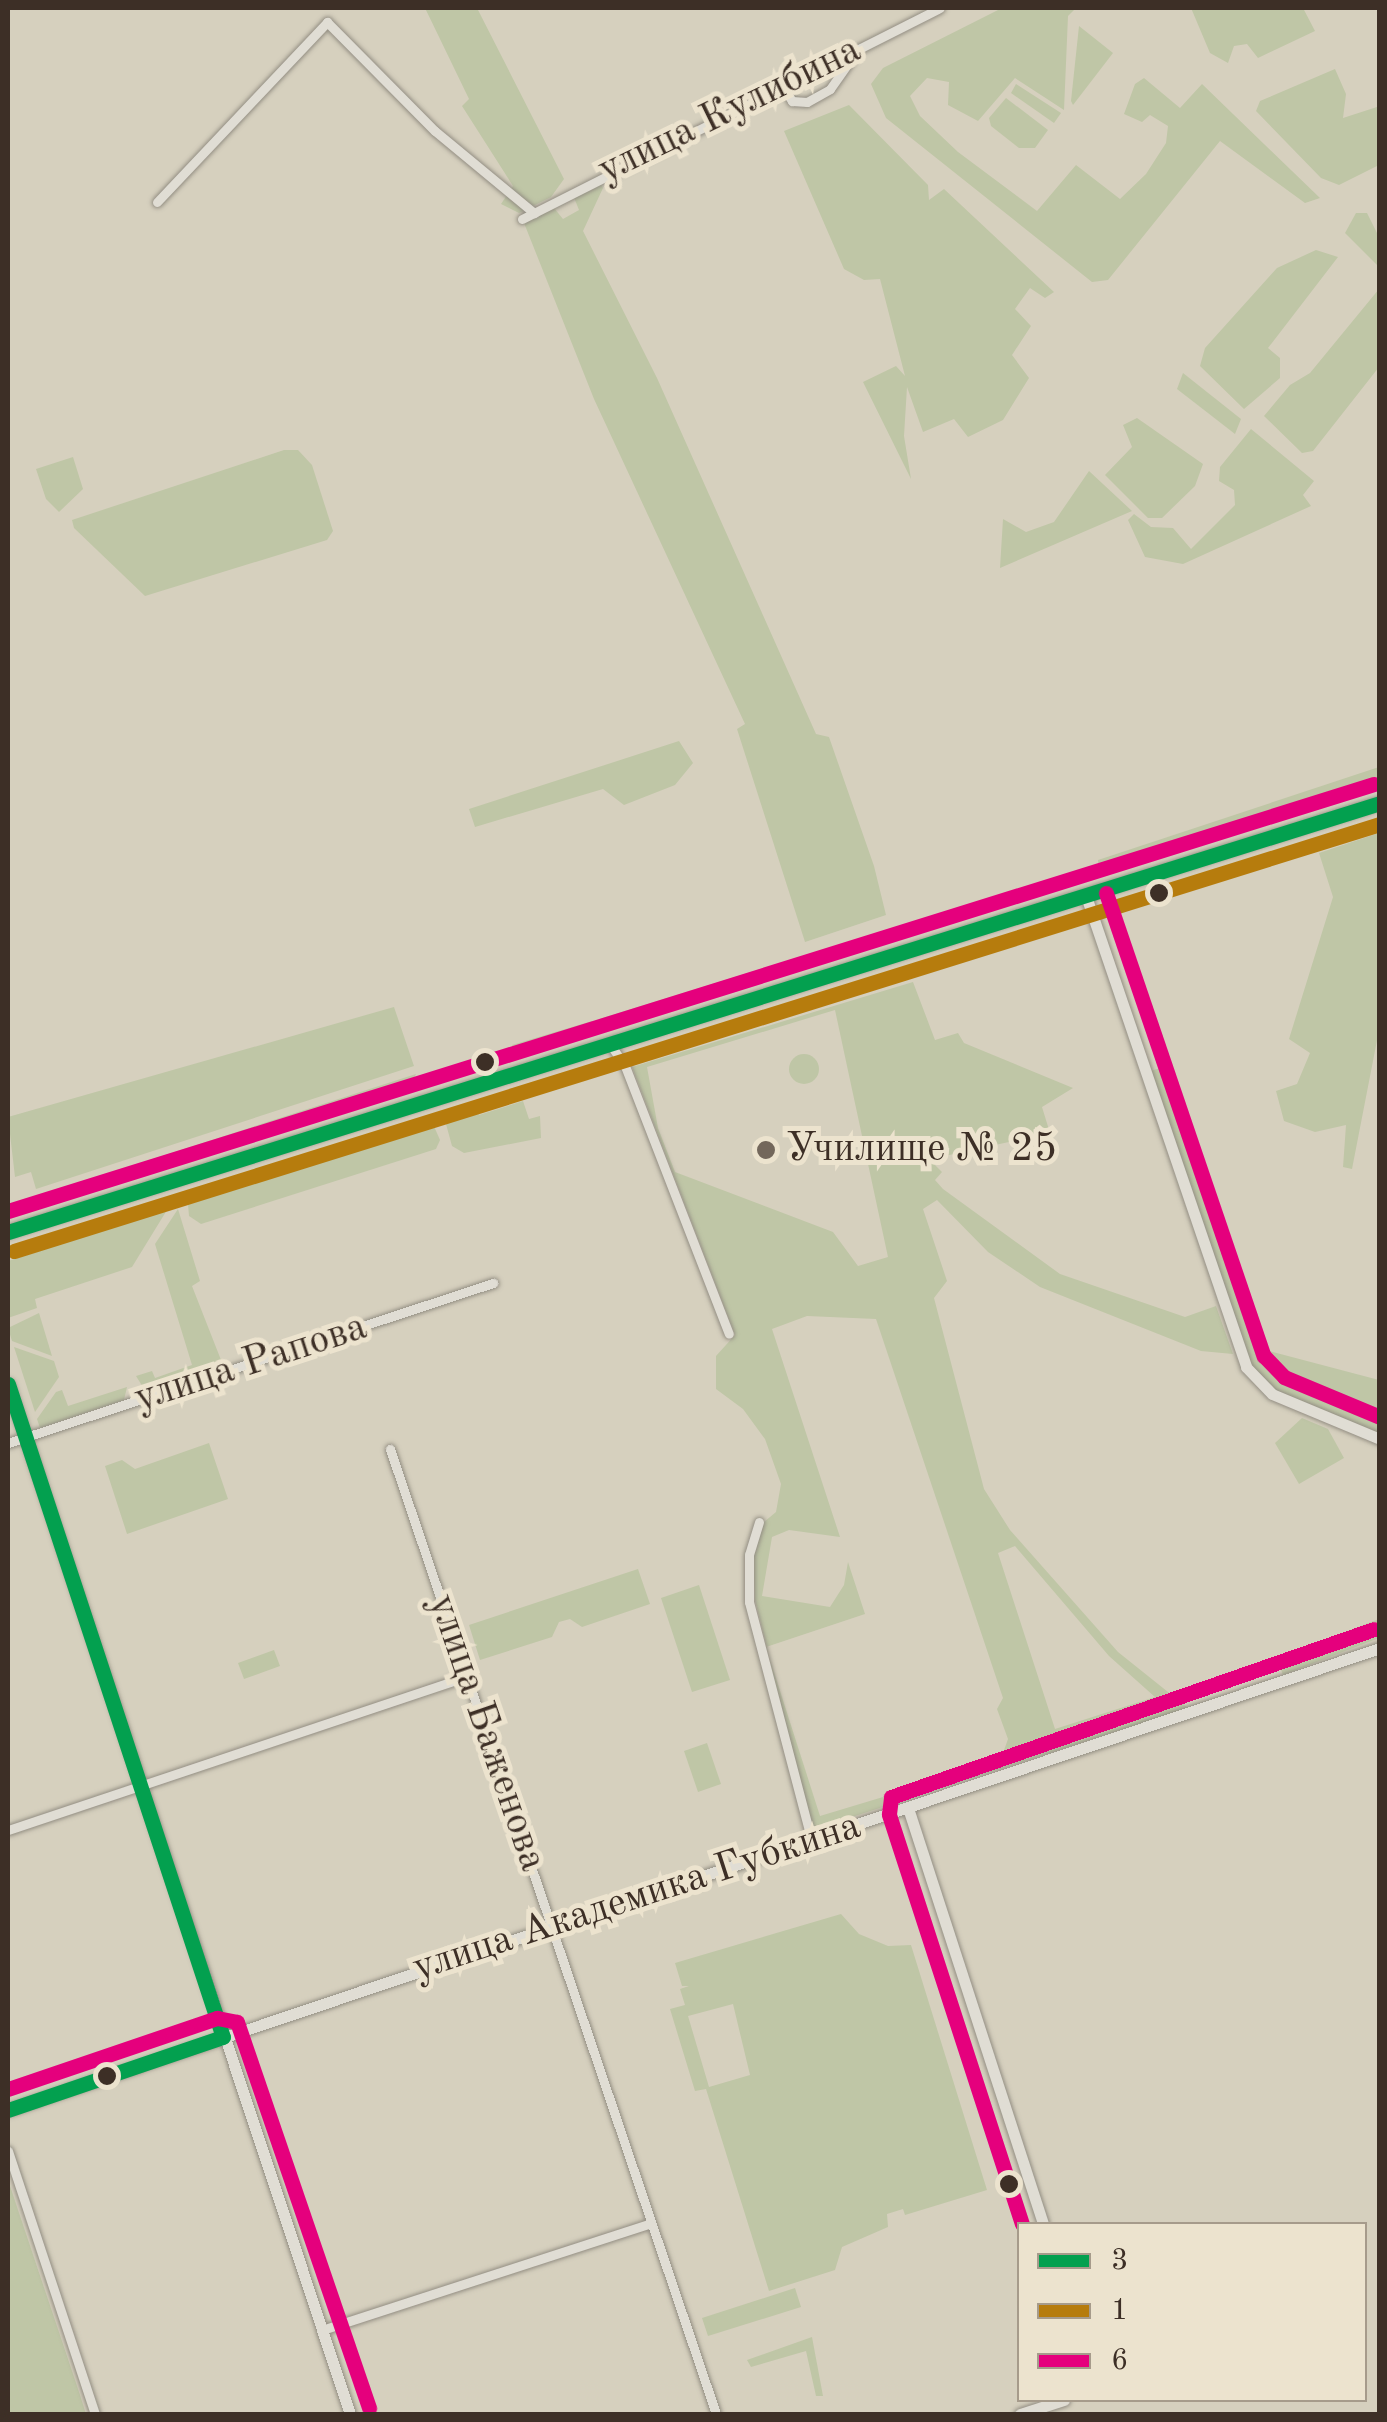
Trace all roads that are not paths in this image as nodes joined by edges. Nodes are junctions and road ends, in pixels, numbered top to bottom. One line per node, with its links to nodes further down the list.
1 (940, 8): 2 (street, улица Кулибина)
2 (860, 47): 3 (street, улица Кулибина); 3 (street)
3 (782, 84): 5 (street, улица Кулибина)
4 (157, 202): 5 (street)
5 (534, 213): 6 (street, улица Кулибина)
6 (522, 218)
7 (1380, 802): 8 (main road)
8 (1087, 899): 9 (main road); 15 (street)
9 (610, 1044): 10 (main road); 12 (street)
10 (8, 1232)
11 (494, 1283): 14 (street, улица Рапова)
12 (729, 1334)
13 (8, 1384): 14 (street)
14 (25, 1437): 16 (street, улица Рапова); 21 (street)
15 (1380, 1440)
16 (8, 1443)
17 (390, 1449): 20 (street, улица Баженова)
18 (758, 1522): 24 (street)
19 (1380, 1648): 22 (street, улица Академика Губкина)
20 (467, 1676): 21 (street); 25 (street, улица Баженова)
21 (140, 1786): 23 (street); 26 (street)
22 (908, 1808): 24 (street, улица Академика Губкина); 29 (street)
23 (8, 1830)
24 (811, 1839): 25 (street, улица Академика Губкина)
25 (551, 1926): 26 (street, улица Академика Губкина); 30 (street, улица Баженова)
26 (223, 2037): 27 (street, улица Академика Губкина); 31 (street)
27 (8, 2110)
28 (8, 2150): 33 (street)
29 (1042, 2222)
30 (651, 2223): 31 (street); 35 (street, улица Баженова)
31 (322, 2330): 34 (street)
32 (1059, 2402): 36 (street)
33 (95, 2414)
34 (350, 2414)
35 (716, 2414)
36 (1020, 2414)

